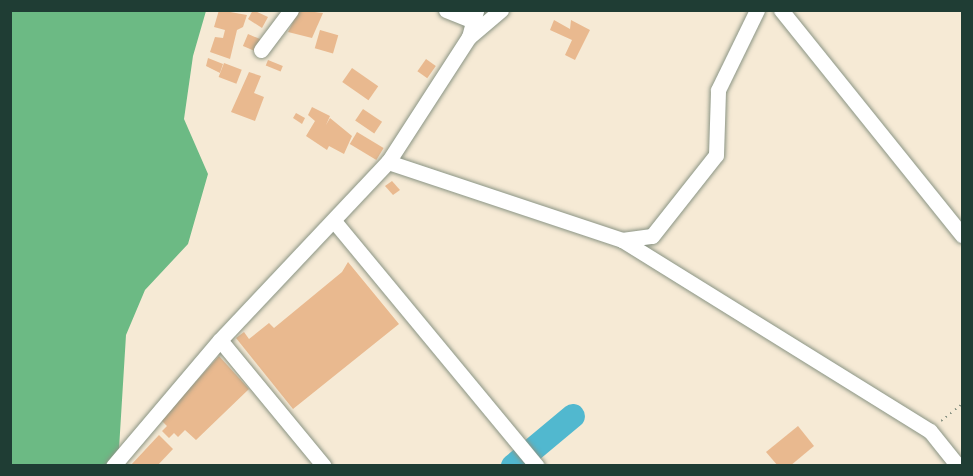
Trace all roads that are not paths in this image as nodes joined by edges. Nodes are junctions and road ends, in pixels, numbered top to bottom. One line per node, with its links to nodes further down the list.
1 (291, 10): 8 (street)
2 (446, 10): 6 (street)
3 (501, 10): 7 (street)
4 (757, 10): 12 (street)
5 (782, 10): 11 (street)
6 (473, 15): 7 (street)
7 (469, 37): 9 (street)
8 (261, 50)
9 (388, 162): 10 (street); 12 (street)
10 (334, 221): 13 (street); 16 (street)
11 (963, 235)
12 (622, 240): 17 (street)
13 (220, 340): 14 (street); 15 (street)
14 (115, 465)
15 (324, 465)
16 (537, 465)
17 (958, 465)

